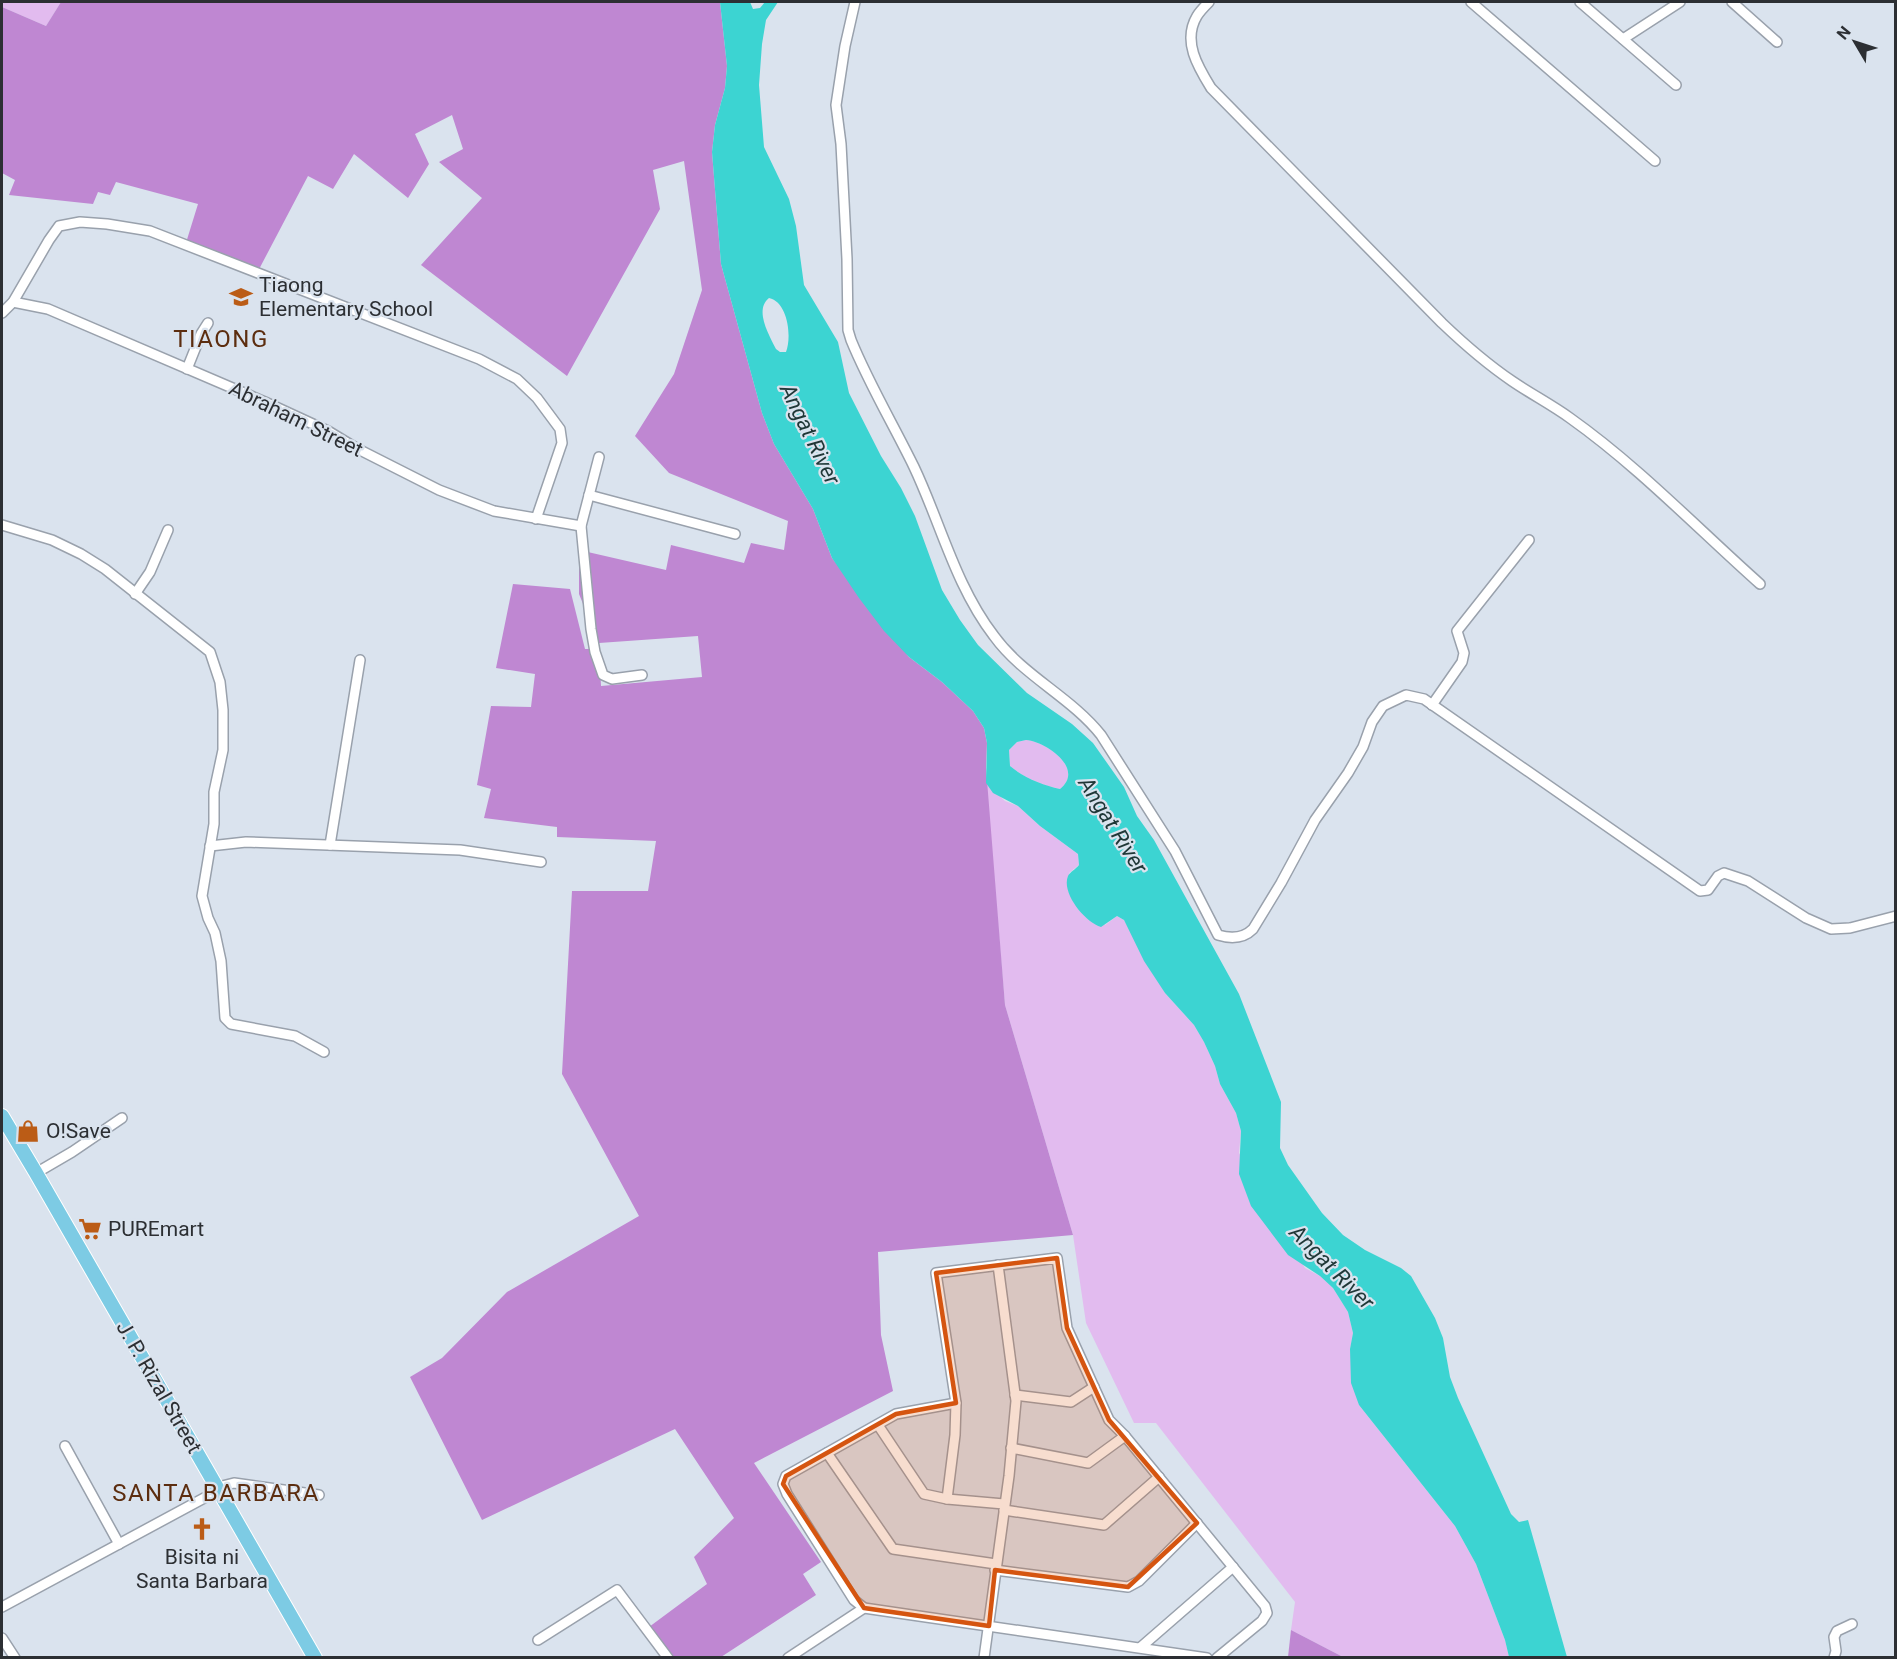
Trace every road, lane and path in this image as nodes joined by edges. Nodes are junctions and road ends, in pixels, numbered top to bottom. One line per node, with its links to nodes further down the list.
1 (855, 2): 27 (street)
2 (1209, 2): 23 (street)
3 (1471, 2): 10 (street)
4 (1580, 2): 7 (street)
5 (1678, 2): 7 (street)
6 (1732, 2): 8 (street)
7 (1623, 39): 9 (street)
8 (1777, 42)
9 (1676, 85)
10 (1655, 161)
11 (14, 302): 12 (street); 14 (street, Abraham Street); 17 (street)
12 (2, 313)
13 (208, 323): 14 (street)
14 (187, 369): 17 (street, Abraham Street)
15 (599, 457): 16 (street)
16 (589, 495): 19 (street); 21 (street)
17 (536, 519): 19 (street, Abraham Street)
18 (2, 525): 24 (street)
19 (581, 526): 26 (street)
20 (168, 530): 24 (street)
21 (735, 534)
22 (1529, 540): 27 (street)
23 (1760, 584)
24 (135, 594): 29 (street)
25 (360, 660): 28 (street)
26 (642, 675)
27 (1432, 705): 31 (street)
28 (330, 845): 29 (street); 30 (street)
29 (210, 846): 32 (street)
30 (541, 862)
31 (1896, 916)
32 (324, 1052)
33 (2, 1116): 35 (main road, J. P. Rizal Street)
34 (122, 1118): 35 (street)
35 (36, 1173): 46 (main road, J. P. Rizal Street)
36 (998, 1265): 37 (street); 38 (street); 39 (street)
37 (1094, 1387): 38 (street); 41 (street)
38 (1015, 1395): 43 (street)
39 (956, 1403): 40 (street); 48 (street)
40 (878, 1425): 44 (street); 48 (street)
41 (1125, 1436): 43 (street); 45 (street)
42 (65, 1446): 51 (street)
43 (1011, 1448): 49 (street)
44 (827, 1453): 52 (street); 55 (street)
45 (1159, 1477): 49 (street); 50 (street)
46 (220, 1488): 47 (street); 51 (street); 62 (main road, J. P. Rizal Street)
47 (319, 1495)
48 (947, 1498): 49 (street)
49 (1004, 1507): 52 (street)
50 (1197, 1523): 52 (street); 53 (street)
51 (119, 1544): 54 (street)
52 (996, 1567): 57 (street)
53 (1233, 1567): 60 (street); 67 (street)
54 (2, 1607)
55 (864, 1608): 57 (street); 64 (street)
56 (1852, 1624): 68 (street)
57 (989, 1626): 60 (street); 65 (street)
58 (2, 1638): 61 (street)
59 (538, 1640): 63 (street)
60 (1141, 1647): 66 (street)
61 (15, 1658)
62 (315, 1658)
63 (668, 1658)
64 (788, 1658)
65 (984, 1658)
66 (1207, 1658)
67 (1217, 1658)
68 (1834, 1658)

